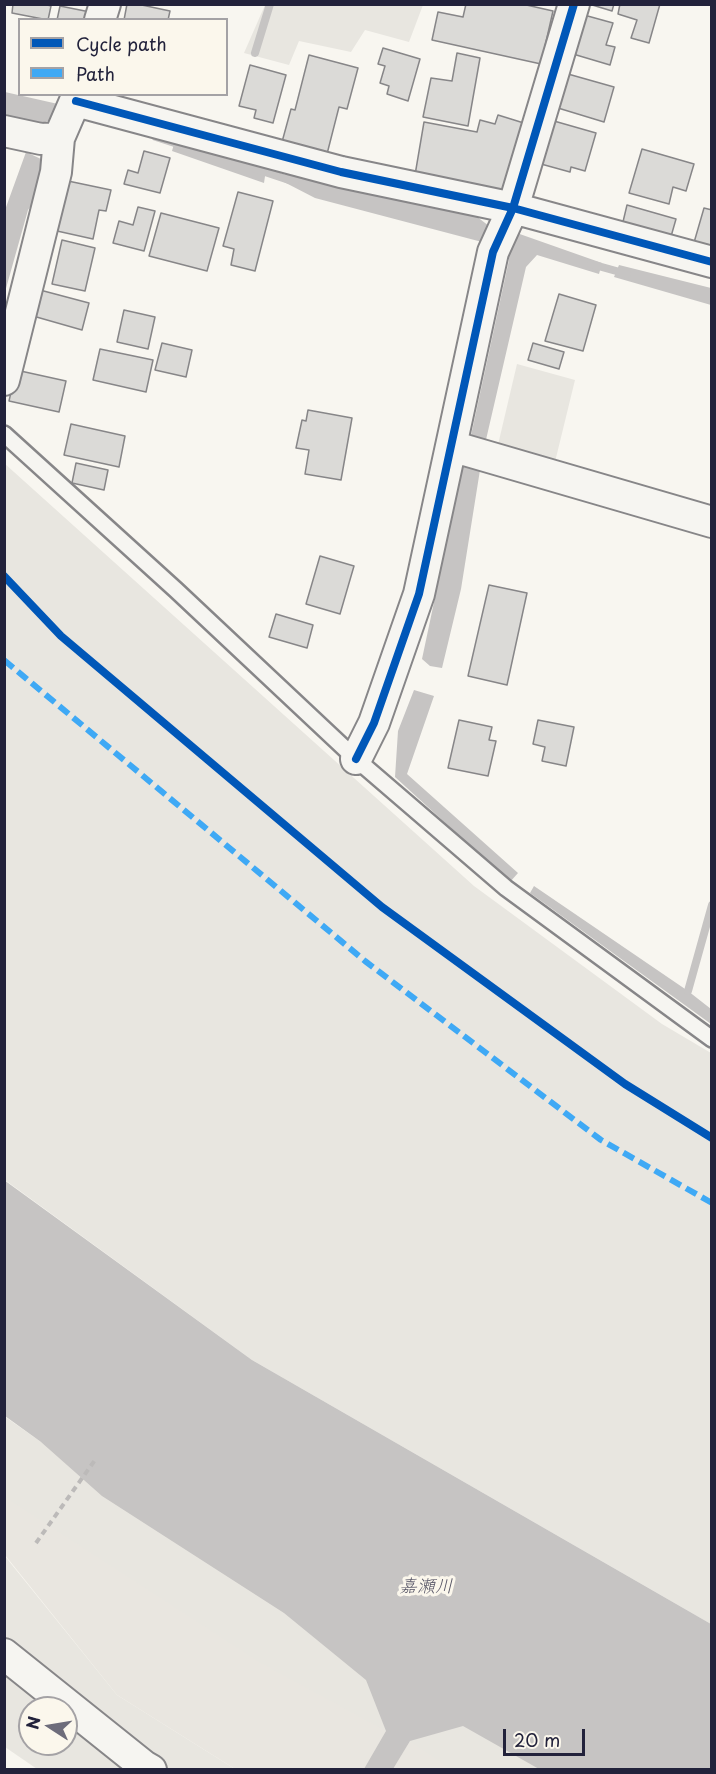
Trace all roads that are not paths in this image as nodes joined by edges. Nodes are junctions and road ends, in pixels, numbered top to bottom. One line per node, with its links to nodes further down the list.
1 (574, 4): 4 (street)
2 (69, 115): 3 (street); 4 (street); 6 (street)
3 (7, 140)
4 (503, 229): 5 (street); 8 (street)
5 (711, 262)
6 (4, 380)
7 (4, 434): 10 (lane)
8 (451, 446): 9 (street); 10 (street)
9 (711, 522)
10 (357, 759): 11 (lane)
11 (711, 1039)
12 (4, 1654): 13 (street)
13 (146, 1768)

